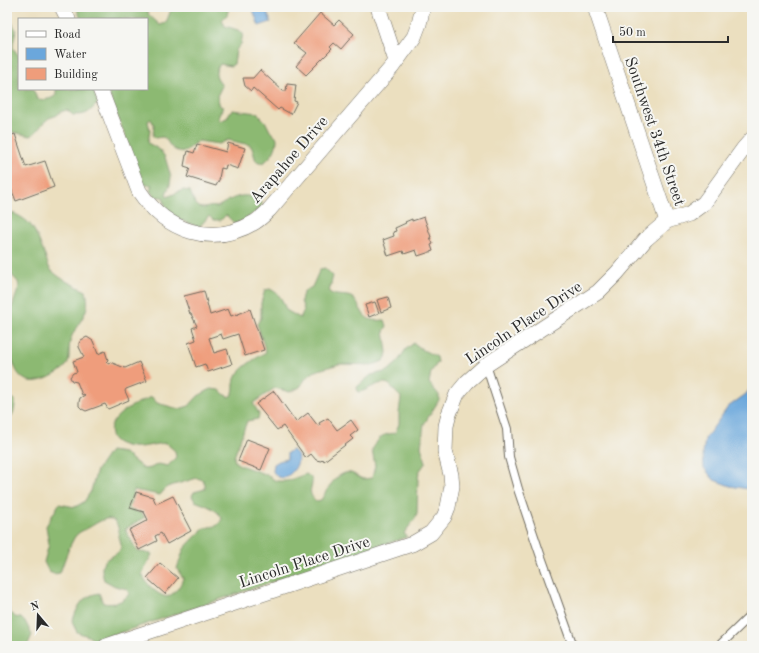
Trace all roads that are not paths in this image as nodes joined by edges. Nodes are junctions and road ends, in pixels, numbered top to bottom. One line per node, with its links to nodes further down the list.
1 (62, 7): 5 (street)
2 (378, 7): 6 (street)
3 (423, 7): 6 (street, Arapahoe Drive)
4 (595, 7): 9 (street, Southwest 34th Street)
5 (68, 18)
6 (396, 61): 7 (street, Arapahoe Drive)
7 (100, 90)
8 (752, 139): 9 (street, Lincoln Place Drive)
9 (667, 221): 10 (street, Lincoln Place Drive)
10 (486, 365): 12 (street, Lincoln Place Drive); 13 (lane)
11 (752, 614): 14 (lane)
12 (106, 646)
13 (573, 646)
14 (719, 646)

